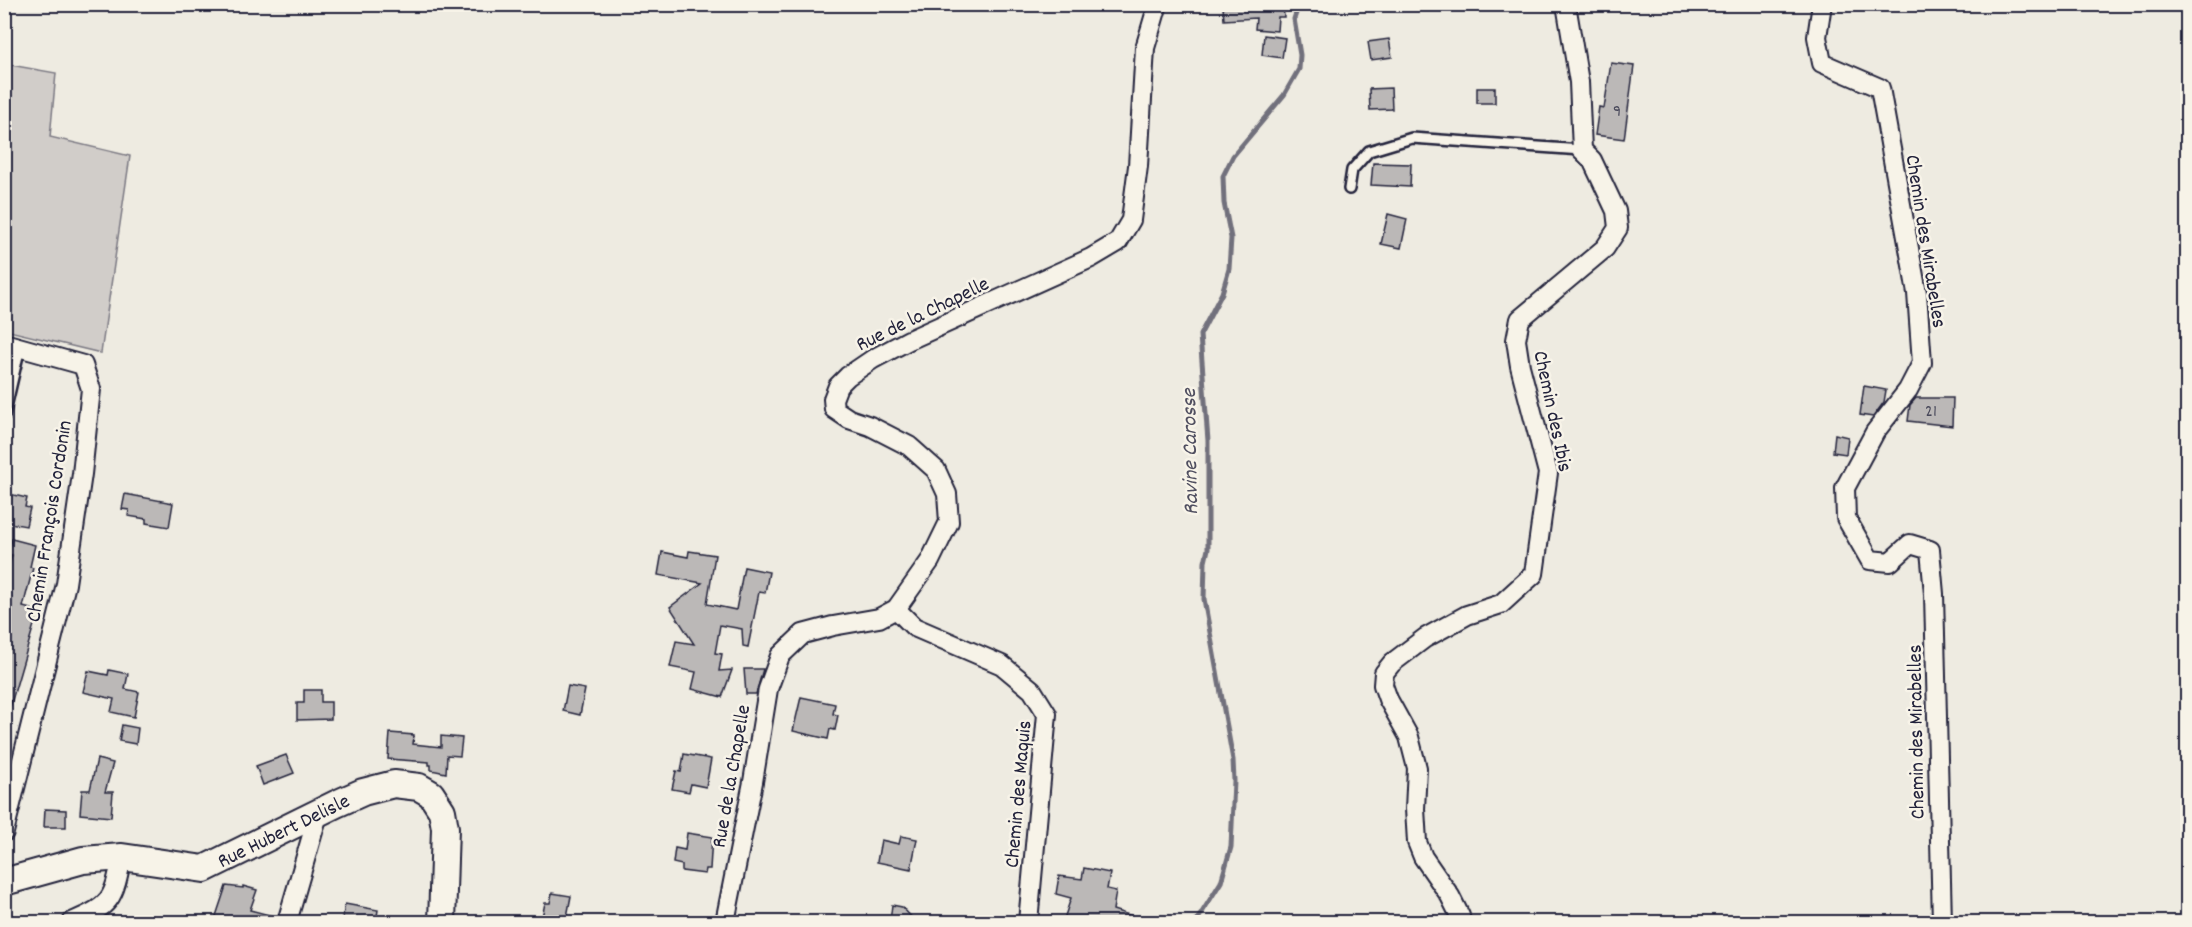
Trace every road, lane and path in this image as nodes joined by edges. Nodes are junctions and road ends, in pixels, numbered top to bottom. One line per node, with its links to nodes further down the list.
1 (1158, 4): 8 (street, Rue de la Chapelle)
2 (1566, 4): 4 (street)
3 (1822, 4): 19 (street, Chemin des Mirabelles)
4 (1582, 150): 5 (lane); 18 (street, Chemin des Ibis)
5 (1348, 189)
6 (12, 345): 7 (lane); 10 (street, Chemin François Cordonin)
7 (4, 416)
8 (896, 609): 16 (street, Rue de la Chapelle); 17 (street, Chemin des Maquis)
9 (319, 811): 11 (main road, Rue Hubert Delisle); 14 (street); 15 (main road, Rue Hubert Delisle)
10 (4, 832)
11 (122, 857): 12 (main road, Rue Hubert Delisle); 13 (street)
12 (4, 882)
13 (72, 922)
14 (287, 922)
15 (441, 922)
16 (725, 922)
17 (1028, 922)
18 (1461, 922)
19 (1942, 922)

